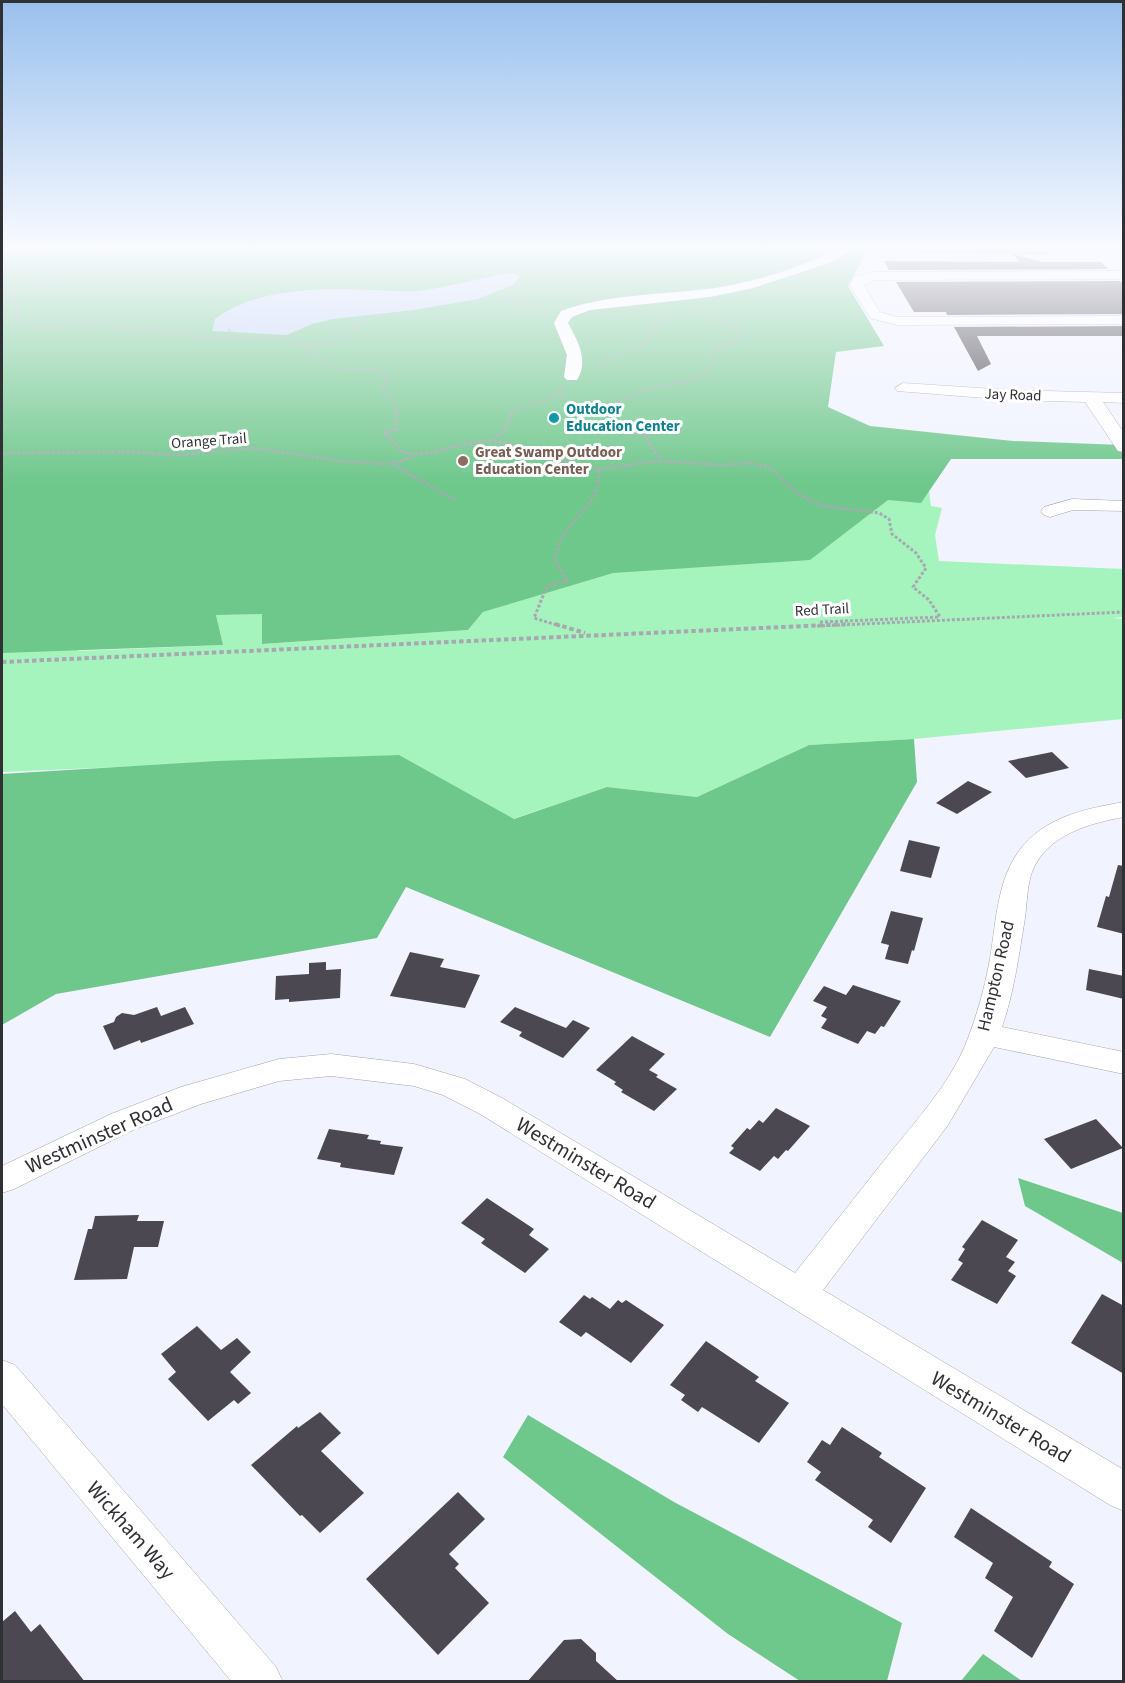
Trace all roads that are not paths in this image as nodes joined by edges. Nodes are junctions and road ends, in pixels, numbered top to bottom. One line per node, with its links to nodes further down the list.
1 (563, 328): 2 (street)
2 (572, 377)
3 (903, 388): 4 (street, Jay Road)
4 (1090, 397): 5 (street, Jay Road); 6 (street)
5 (1124, 398)
6 (1124, 447)
7 (1124, 506): 8 (street)
8 (1050, 511)
9 (1124, 809): 10 (street, Hampton Road)
10 (984, 1034): 11 (street); 13 (street, Hampton Road)
11 (1124, 1063)
12 (2, 1180): 13 (street, Westminster Road)
13 (799, 1294): 15 (street, Westminster Road)
14 (2, 1377): 16 (street, Wickham Way)
15 (1124, 1492)
16 (261, 1682)

